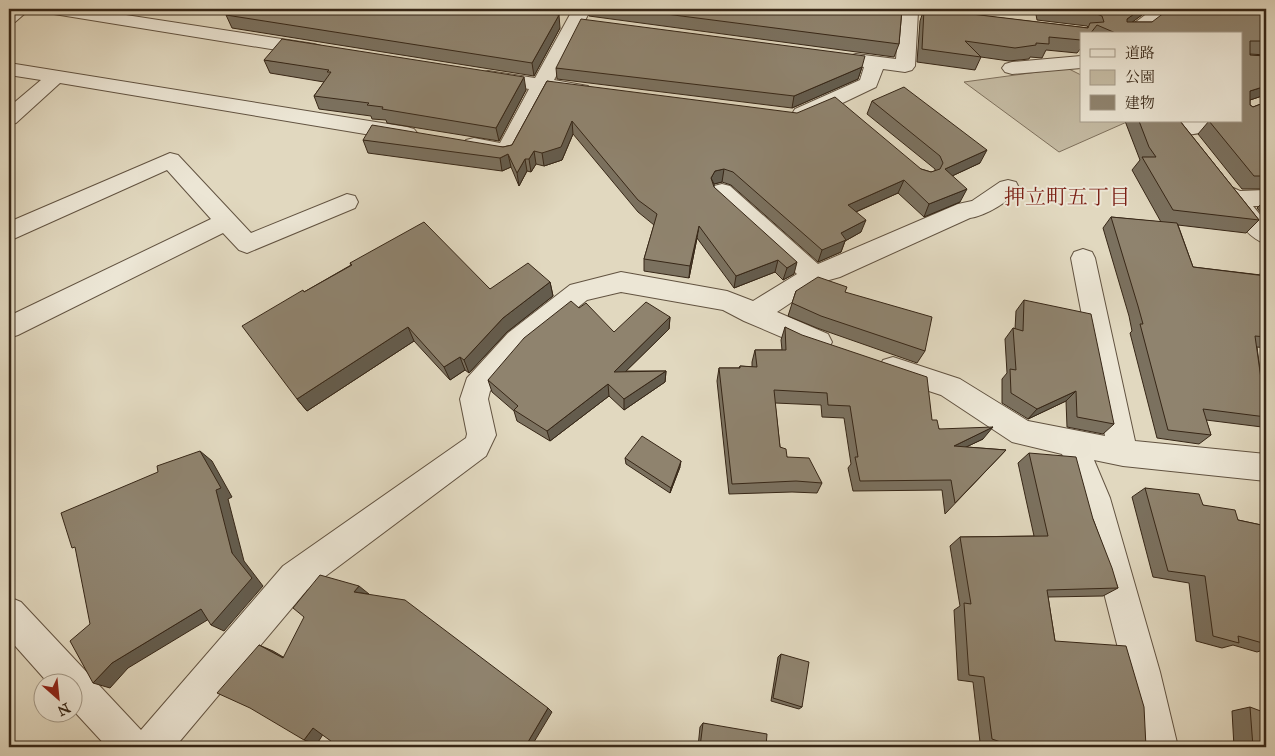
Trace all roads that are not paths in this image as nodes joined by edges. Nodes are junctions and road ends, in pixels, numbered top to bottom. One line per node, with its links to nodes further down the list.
1 (21, 9): 6 (street)
2 (54, 9): 9 (street)
3 (1166, 9): 8 (street)
4 (900, 11): 5 (street); 11 (street)
5 (928, 14)
6 (9, 18)
7 (577, 19): 17 (street)
8 (1132, 32)
9 (334, 53)
10 (836, 57): 11 (street)
11 (875, 62): 19 (street)
12 (1080, 62): 13 (street)
13 (1012, 68)
14 (9, 69): 16 (street)
15 (469, 74): 17 (street)
16 (56, 77): 20 (street); 23 (street)
17 (542, 85): 18 (street); 24 (street)
18 (600, 92)
19 (784, 116)
20 (9, 118)
21 (1208, 122): 22 (street)
22 (1177, 125): 25 (street)
23 (427, 138)
24 (457, 142)
25 (1195, 150)
26 (1217, 178): 29 (street)
27 (1008, 188): 36 (street)
28 (722, 192): 36 (street)
29 (1234, 198): 30 (street); 34 (street)
30 (1266, 198)
31 (348, 202): 32 (street)
32 (226, 222): 33 (street); 38 (street)
33 (9, 232)
34 (1266, 235)
35 (1083, 258): 42 (street)
36 (814, 275): 37 (street)
37 (753, 314): 39 (street); 46 (street)
38 (9, 328)
39 (843, 350)
40 (870, 360): 41 (street)
41 (1072, 443): 42 (street); 47 (street)
42 (1123, 454): 43 (street)
43 (1266, 467)
44 (9, 614): 45 (street)
45 (132, 747)
46 (151, 747)
47 (1160, 747)

